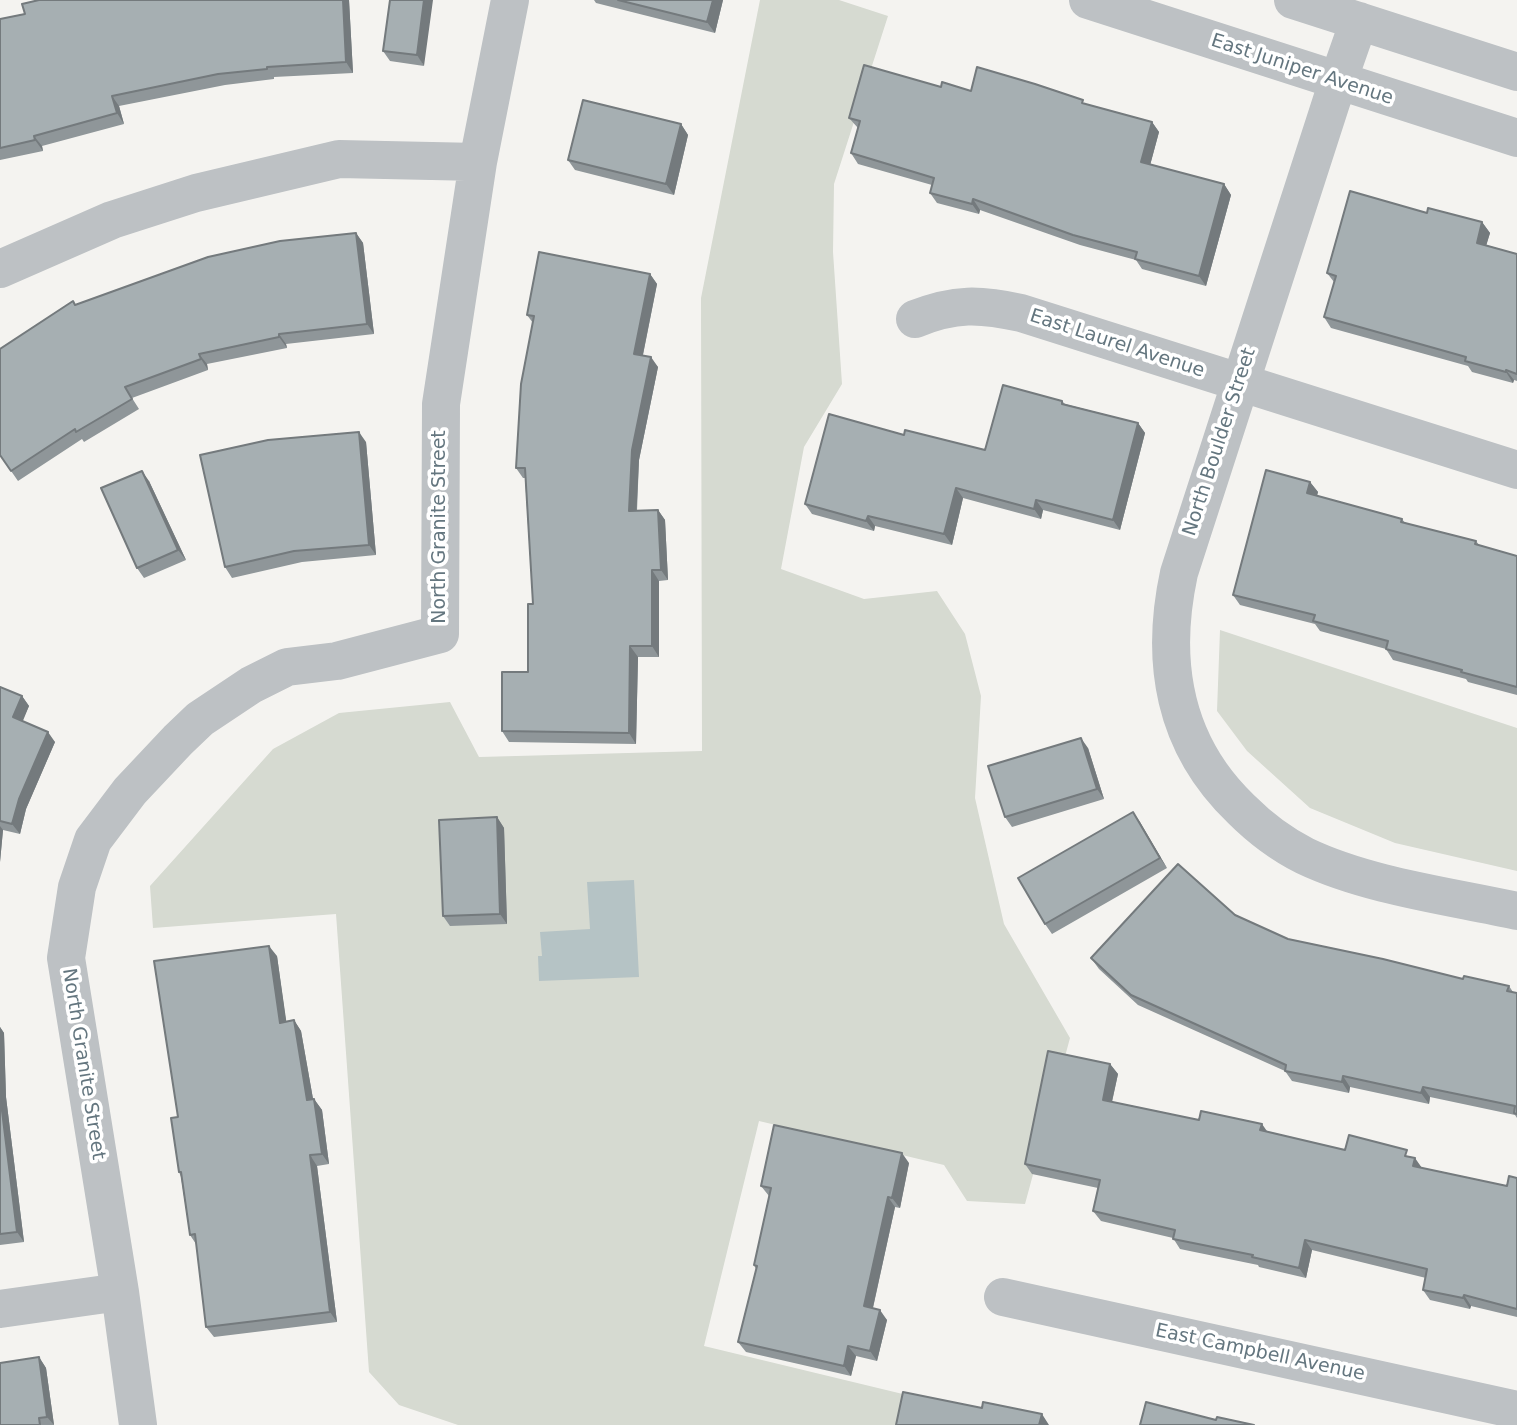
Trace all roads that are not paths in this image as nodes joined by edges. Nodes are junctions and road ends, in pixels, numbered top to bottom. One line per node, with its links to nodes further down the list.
1 (510, 0): 8 (street, North Granite Street)
2 (1088, 0): 6 (street, East Juniper Avenue)
3 (1293, 0): 4 (street)
4 (1359, 21): 5 (street); 6 (street, North Boulder Street)
5 (1517, 72)
6 (1338, 81): 7 (street, East Juniper Avenue); 11 (street, North Boulder Street)
7 (1517, 138)
8 (478, 162): 9 (street); 14 (street, North Granite Street)
9 (0, 269)
10 (915, 318): 11 (street, East Laurel Avenue)
11 (1239, 382): 12 (street, East Laurel Avenue); 13 (street, North Boulder Street)
12 (1517, 470)
13 (1517, 911)
14 (120, 1293): 16 (street); 18 (street, North Granite Street)
15 (1003, 1297): 17 (street, East Campbell Avenue)
16 (0, 1309)
17 (1517, 1410)
18 (138, 1425)

